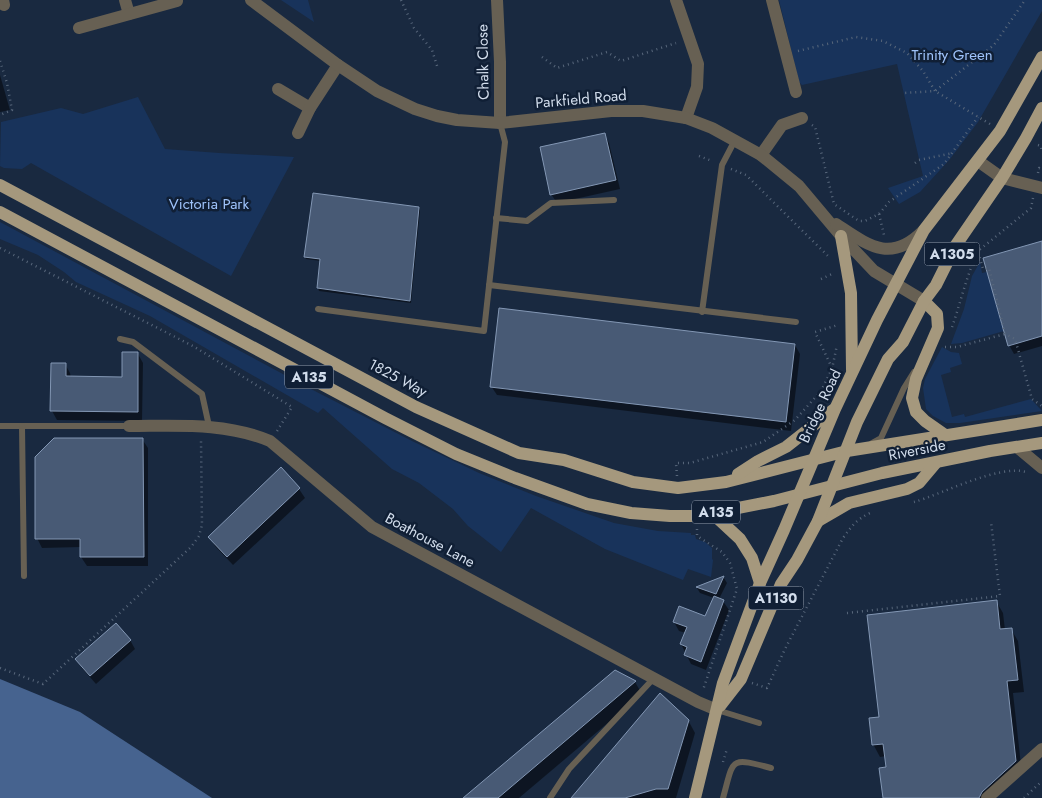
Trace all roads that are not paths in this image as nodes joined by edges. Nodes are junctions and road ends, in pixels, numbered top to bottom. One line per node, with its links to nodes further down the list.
1 (125, 0): 7 (street)
2 (251, 0): 10 (street, Parkfield Road)
3 (497, 0): 17 (street, Chalk Close)
4 (676, 0): 15 (street)
5 (772, 0): 12 (street)
6 (177, 1): 7 (street)
7 (129, 14): 8 (street)
8 (79, 28)
9 (1042, 57): 21 (main road, A1305)
10 (338, 65): 13 (street); 17 (street, Parkfield Road)
11 (278, 89): 13 (street)
12 (796, 92)
13 (310, 108): 18 (street)
14 (1042, 108): 22 (main road, A1305)
15 (686, 118): 17 (street, Parkfield Road); 19 (street, Parkfield Road)
16 (802, 118): 20 (street)
17 (500, 122): 27 (lane)
18 (298, 132)
19 (735, 140): 20 (street, Parkfield Road); 35 (lane)
20 (761, 155): 28 (street, Parkfield Road)
21 (978, 161): 22 (street); 29 (main road, Bridge Road / A1305)
22 (1002, 178): 24 (street); 33 (main road, Bridge Road / A1305)
23 (0, 184): 54 (main road, 1825 Way / A135)
24 (1038, 188)
25 (614, 200): 27 (lane)
26 (0, 212): 57 (main road, A135)
27 (496, 218): 32 (lane)
28 (829, 220): 29 (street); 30 (street, Parkfield Road)
29 (924, 230): 31 (main road, Bridge Road / A1305)
30 (841, 236): 31 (street, Parkfield Road); 40 (main road)
31 (897, 284): 33 (street, Parkfield Road); 40 (main road, Bridge Road / A1305)
32 (489, 285): 34 (lane); 35 (lane)
33 (924, 301): 38 (main road, Bridge Road / A1305); 39 (main road)
34 (318, 309)
35 (702, 312): 36 (lane)
36 (796, 322)
37 (120, 339): 46 (lane)
38 (903, 342): 50 (main road, Bridge Road / A1130)
39 (928, 349): 47 (main road); 50 (lane)
40 (852, 375): 41 (main road, Bridge Road / A1305)
41 (835, 409): 51 (main road, Bridge Road / A1305); 54 (main road, A1305)
42 (1042, 420): 47 (main road, Riverside)
43 (0, 426): 44 (lane)
44 (22, 426): 45 (lane); 59 (lane)
45 (128, 426): 46 (street, Boathouse Lane)
46 (205, 426): 61 (street, Boathouse Lane)
47 (945, 435): 50 (main road, Riverside)
48 (1042, 443): 49 (main road, Riverside)
49 (1017, 447): 52 (main road, Riverside); 53 (street)
50 (847, 451): 51 (main road, Riverside); 55 (main road, Bridge Road / A1130)
51 (813, 460): 54 (main road, 1825 Way / A135); 56 (main road, Bridge Road / A1305)
52 (935, 464): 55 (main road, Riverside); 58 (main road, A1130)
53 (1042, 468)
54 (726, 482)
55 (833, 486): 56 (main road, Riverside); 58 (main road, Bridge Road / A1130)
56 (799, 494): 57 (main road, A135); 60 (main road, Bridge Road / A1130)
57 (712, 513): 60 (main road, A135)
58 (818, 522): 62 (main road, Bridge Road / A1130)
59 (24, 576)
60 (760, 583): 62 (main road, Bridge Road / A1130)
61 (654, 678): 62 (street, Boathouse Lane); 66 (lane)
62 (717, 710): 63 (lane); 67 (main road, Bridge Road / A1130)
63 (759, 724)
64 (1042, 749): 69 (street)
65 (771, 768): 68 (lane)
66 (550, 798)
67 (695, 798)
68 (723, 798)
69 (987, 798)

